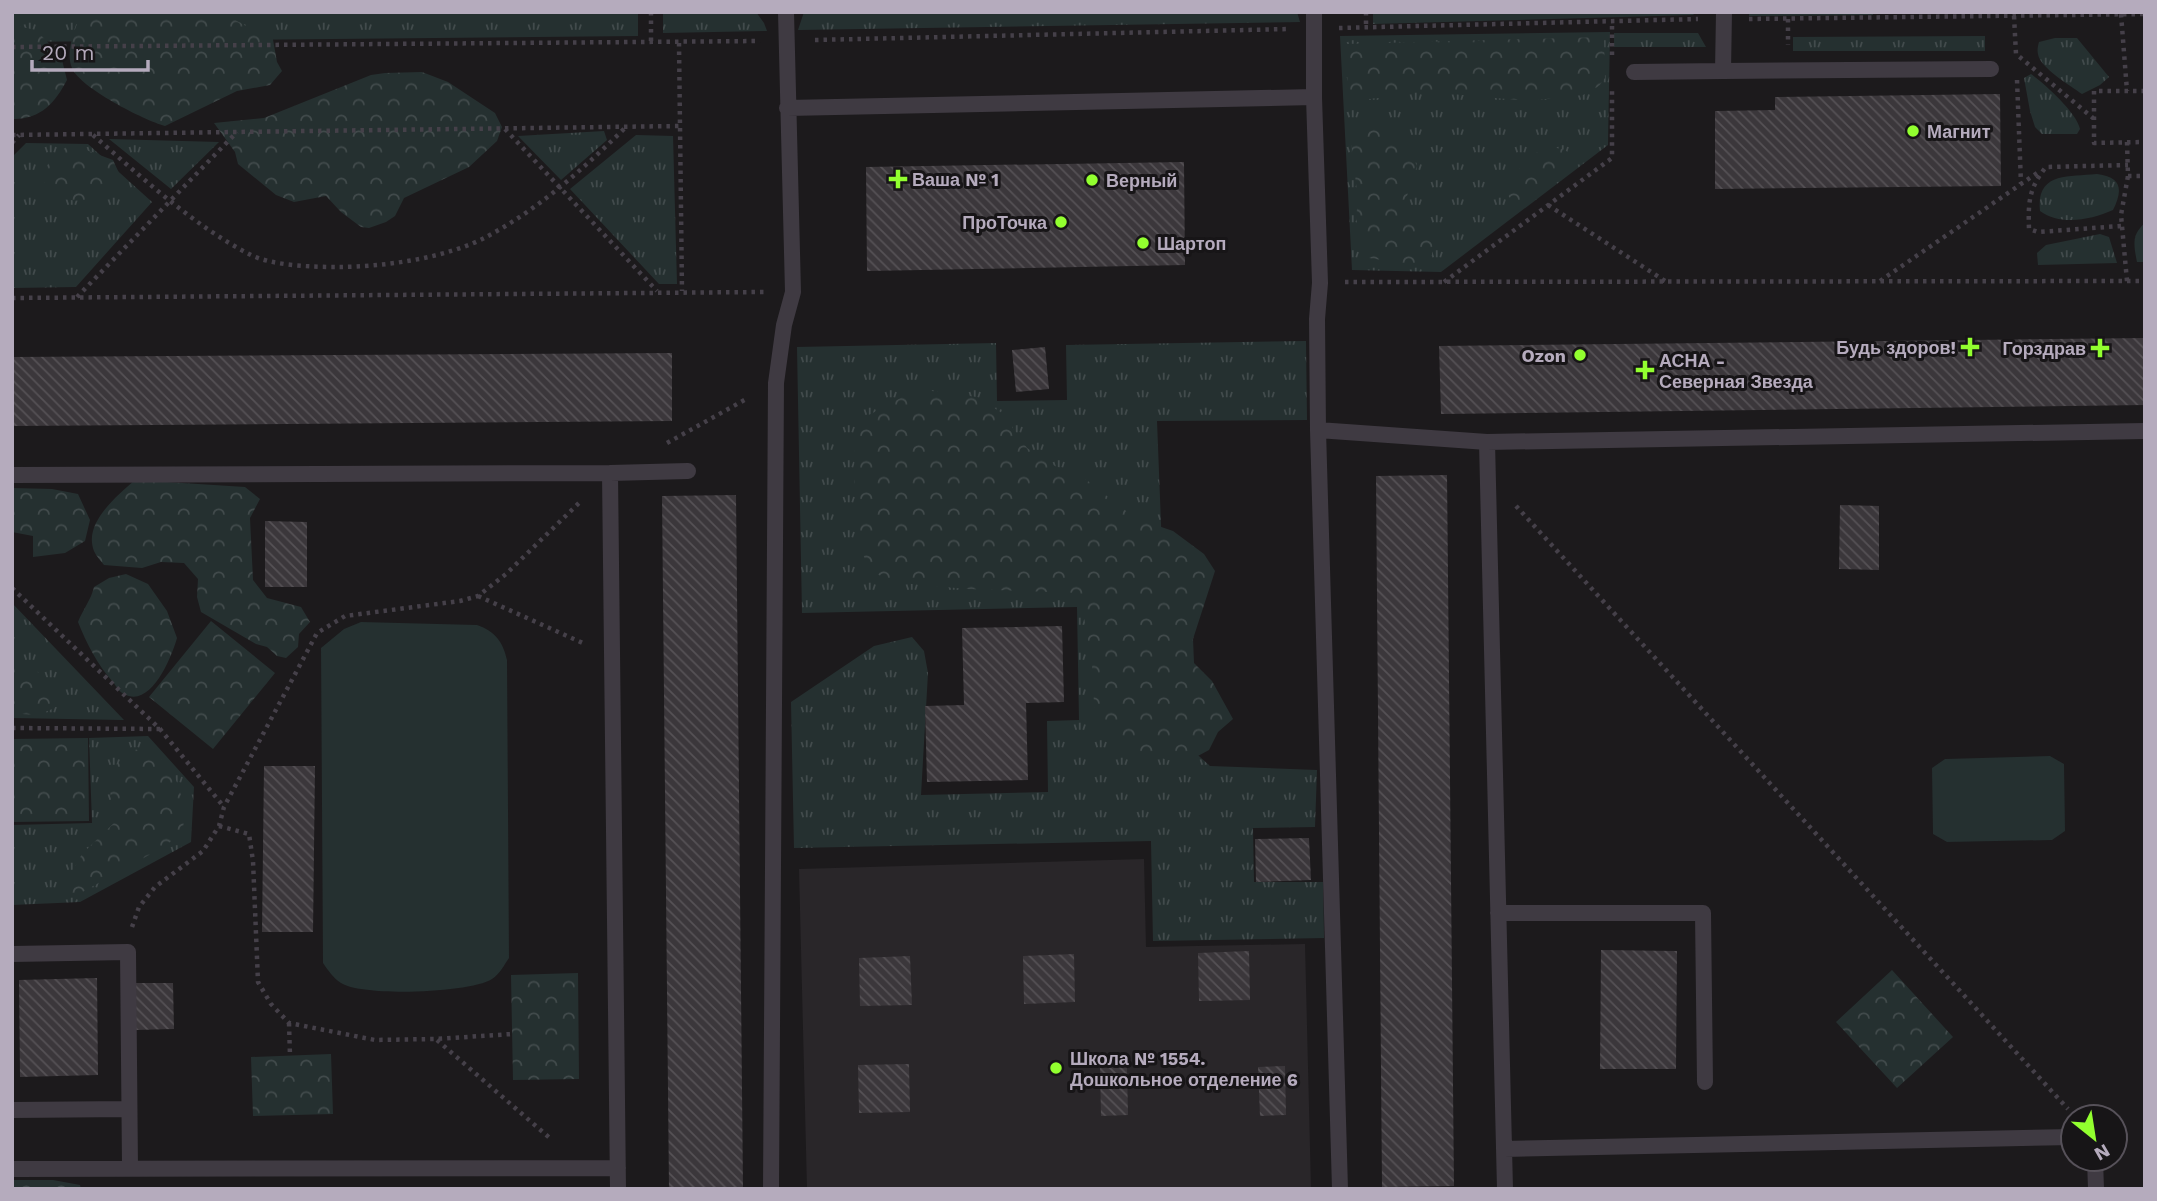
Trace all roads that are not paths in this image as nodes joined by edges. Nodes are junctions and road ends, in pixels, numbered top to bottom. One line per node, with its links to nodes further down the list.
1 (786, 12): 8 (lane)
2 (1724, 15): 5 (lane)
3 (1314, 21): 7 (lane)
4 (1991, 69): 5 (lane)
5 (1723, 71): 6 (lane)
6 (1633, 72)
7 (1314, 97): 8 (lane); 9 (lane)
8 (787, 108): 26 (lane)
9 (1318, 430): 11 (lane); 27 (lane)
10 (2145, 431): 11 (lane)
11 (1487, 442): 15 (lane)
12 (688, 471): 13 (lane)
13 (610, 473): 14 (lane); 23 (lane)
14 (12, 475)
15 (1498, 913): 17 (lane); 21 (lane)
16 (12, 954): 18 (lane)
17 (1704, 1082)
18 (129, 1109): 19 (lane); 22 (lane)
19 (12, 1110)
20 (2059, 1137): 21 (lane)
21 (1504, 1149): 28 (lane)
22 (130, 1167): 23 (lane); 24 (lane)
23 (618, 1168): 25 (lane)
24 (12, 1169)
25 (618, 1189)
26 (771, 1189)
27 (1340, 1189)
28 (1505, 1189)

